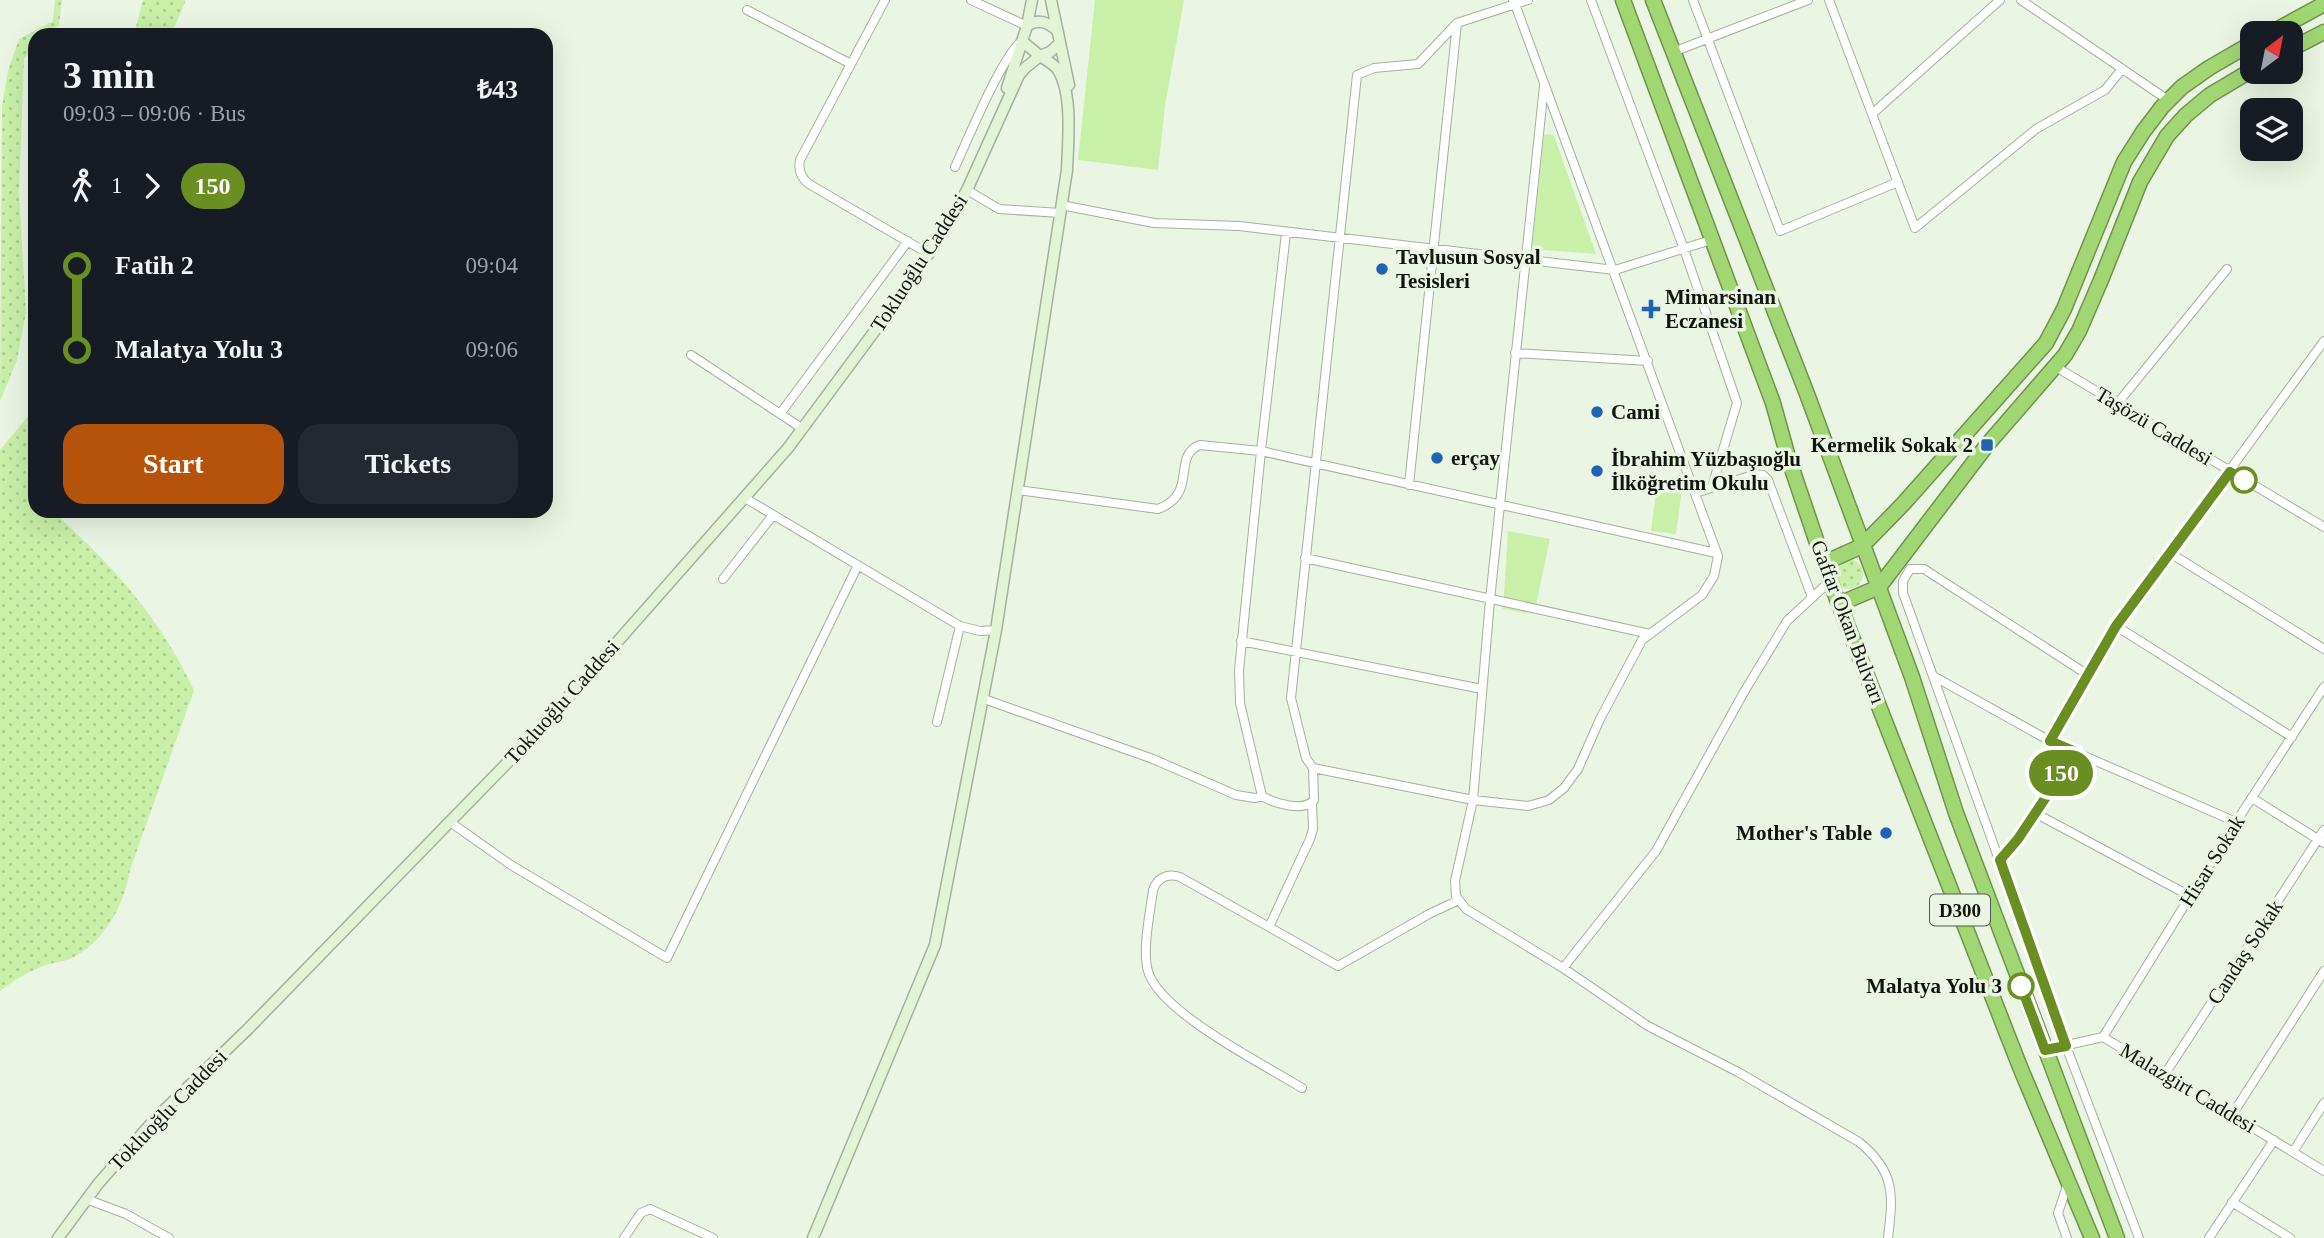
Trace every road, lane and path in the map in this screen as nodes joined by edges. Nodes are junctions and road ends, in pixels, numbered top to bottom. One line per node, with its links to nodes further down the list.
1 (885, 0): 29 (street)
2 (971, 0): 19 (street)
3 (1032, 0): 19 (street, Tokluoğlu Caddesi)
4 (1051, 0): 20 (street)
5 (1528, 0): 14 (street)
6 (1591, 0): 45 (street)
7 (1623, 0): 43 (highway, Gaffar Okan Bulvarı / D300)
8 (1653, 0): 27 (highway, Gaffar Okan Bulvarı / D300)
9 (1693, 0): 22 (street)
10 (1808, 0): 22 (street)
11 (1829, 0): 35 (street)
12 (2000, 0): 35 (street)
13 (2021, 0): 30 (street)
14 (1514, 2): 18 (street); 32 (street)
15 (2324, 4): 17 (highway)
16 (747, 10): 29 (street)
17 (2293, 21)
18 (1457, 23): 42 (street); 46 (street)
19 (1027, 26): 20 (street); 23 (street, Tokluoğlu Caddesi)
20 (1057, 30): 24 (street)
21 (2324, 32): 25 (highway)
22 (1708, 40): 27 (street); 38 (street)
23 (1022, 41): 28 (street); 36 (street, Tokluoğlu Caddesi); 37 (street)
24 (1060, 43): 28 (street); 34 (street)
25 (2303, 43)
26 (2240, 50): 33 (highway)
27 (1673, 52): 70 (highway, Gaffar Okan Bulvarı / D300)
28 (1040, 56): 34 (street); 36 (street, Tokluoğlu Caddesi)
29 (851, 64): 44 (street)
30 (2122, 69): 33 (street); 38 (street)
31 (2240, 76): 55 (highway)
32 (1545, 83): 48 (street); 50 (street)
33 (2168, 100): 70 (highway)
34 (1067, 102): 40 (street)
35 (1872, 114): 38 (street)
36 (1001, 115): 39 (street, Tokluoğlu Caddesi)
37 (955, 167)
38 (1898, 182)
39 (967, 190): 40 (street); 47 (street, Tokluoğlu Caddesi)
40 (1061, 209): 41 (street); 64 (street)
41 (1286, 233): 42 (street); 59 (street)
42 (1338, 239): 46 (street); 60 (street)
43 (1711, 240): 45 (street); 74 (highway, Gaffar Okan Bulvarı / D300)
44 (908, 241): 47 (street); 57 (street)
45 (1684, 249): 50 (street); 63 (street)
46 (1433, 250): 48 (street); 62 (street)
47 (929, 254): 58 (street, Tokluoğlu Caddesi)
48 (1525, 260): 50 (street); 52 (street)
49 (2227, 269): 56 (street)
50 (1615, 270): 54 (street)
51 (2324, 341): 61 (street)
52 (1515, 353): 54 (street); 67 (street)
53 (691, 355): 57 (street)
54 (1648, 361): 65 (street)
55 (2056, 367): 56 (street, Taşözü Caddesi); 78 (highway)
56 (2117, 404): 61 (street, Taşözü Caddesi)
57 (780, 414): 58 (street)
58 (803, 429): 66 (street, Tokluoğlu Caddesi)
59 (1261, 451): 60 (street); 64 (street); 86 (street)
60 (1314, 464): 62 (street); 73 (street)
61 (2230, 472): 69 (street, Taşözü Caddesi); 72 (street)
62 (1409, 485): 67 (street)
63 (1712, 487): 65 (street); 79 (street)
64 (1018, 490): 84 (street)
65 (1695, 493): 71 (street)
66 (745, 498): 68 (street); 104 (street, Tokluoğlu Caddesi)
67 (1500, 505): 71 (street); 80 (street)
68 (773, 515): 75 (street); 76 (street)
69 (2324, 527)
70 (1862, 546): 74 (highway); 78 (highway, Gaffar Okan Bulvarı / D300)
71 (1716, 553): 85 (street)
72 (2170, 554): 83 (street); 87 (street)
73 (1305, 558): 80 (street); 88 (street)
74 (1824, 563): 77 (highway, Gaffar Okan Bulvarı / D300)
75 (858, 565): 82 (street); 104 (street)
76 (723, 579)
77 (1830, 582): 79 (street); 81 (highway, Gaffar Okan Bulvarı / D300)
78 (1879, 587): 81 (highway); 116 (highway, Gaffar Okan Bulvarı / D300)
79 (1812, 597): 112 (street)
80 (1490, 600): 85 (street); 92 (street)
81 (1839, 604): 124 (highway, Gaffar Okan Bulvarı / D300)
82 (960, 626): 84 (street); 94 (street)
83 (2116, 626): 89 (street); 95 (street)
84 (996, 630): 93 (street)
85 (1650, 634): 101 (street)
86 (1241, 641): 88 (street); 99 (street)
87 (2324, 649)
88 (1296, 652): 92 (street); 98 (street)
89 (2088, 675): 90 (street); 96 (street)
90 (1935, 677): 96 (street); 108 (street)
91 (2324, 687): 95 (street, Hisar Sokak)
92 (1482, 689): 101 (street)
93 (984, 699): 99 (street); 131 (street)
94 (937, 722)
95 (2291, 737): 100 (street, Hisar Sokak)
96 (2050, 741): 97 (street)
97 (2076, 752): 103 (street); 105 (street)
98 (1313, 768): 101 (street); 102 (street)
99 (1262, 796): 102 (street)
100 (2252, 798): 105 (street, Hisar Sokak); 107 (street)
101 (1473, 800): 110 (street)
102 (1312, 803): 111 (street)
103 (2035, 813): 108 (street); 109 (street)
104 (450, 822): 125 (street, Tokluoğlu Caddesi)
105 (2236, 822): 109 (street, Hisar Sokak)
106 (2324, 830): 107 (street, Candaş Sokak)
107 (2321, 841): 117 (street, Candaş Sokak)
108 (2000, 860): 115 (street)
109 (2190, 895): 114 (street, Hisar Sokak)
110 (1459, 900): 111 (street); 112 (street)
111 (1269, 927): 118 (street)
112 (1563, 968): 132 (street)
113 (2324, 971): 120 (street)
114 (2104, 1037): 115 (street, Malazgirt Caddesi); 117 (street, Malazgirt Caddesi)
115 (2066, 1046): 116 (street, Malazgirt Caddesi); 136 (street)
116 (2045, 1050): 135 (highway, Gaffar Okan Bulvarı / D300)
117 (2165, 1074): 120 (street, Malazgirt Caddesi)
118 (1302, 1088)
119 (2324, 1103): 122 (street)
120 (2232, 1115): 121 (street, Malazgirt Caddesi)
121 (2274, 1140): 122 (street, Malazgirt Caddesi); 126 (street)
122 (2293, 1152): 123 (street, Malazgirt Caddesi)
123 (2324, 1171)
124 (2068, 1180): 133 (street); 134 (highway, Gaffar Okan Bulvarı / D300)
125 (86, 1199): 127 (street, Tokluoğlu Caddesi); 128 (street)
126 (2232, 1202): 137 (street); 138 (street)
127 (58, 1238)
128 (169, 1238)
129 (624, 1238): 130 (street)
130 (713, 1238)
131 (813, 1238)
132 (1888, 1238)
133 (2067, 1238)
134 (2092, 1238)
135 (2117, 1238)
136 (2138, 1238)
137 (2209, 1238)
138 (2290, 1238)

